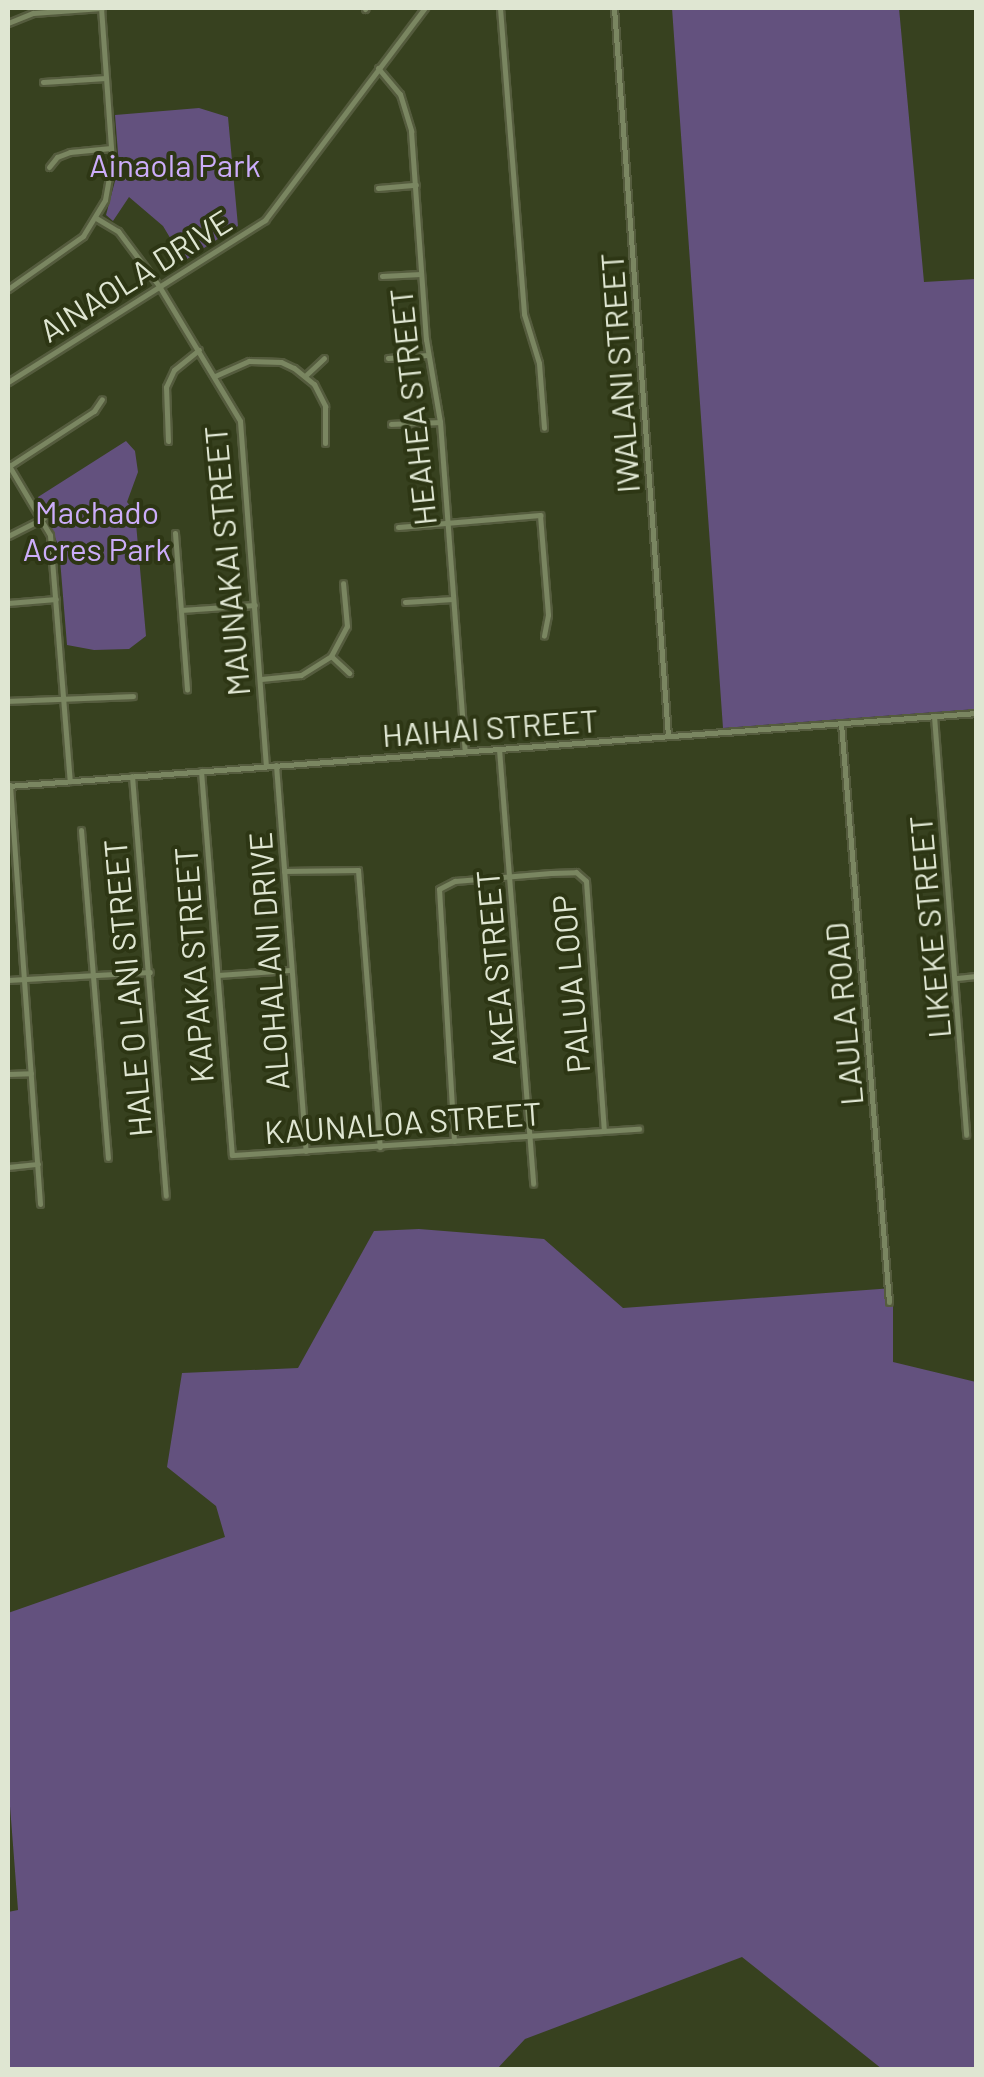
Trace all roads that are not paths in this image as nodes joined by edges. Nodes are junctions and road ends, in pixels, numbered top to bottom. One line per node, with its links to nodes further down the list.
1 (101, 8): 5 (street); 7 (street)
2 (425, 8): 6 (street, AINAOLA DRIVE)
3 (500, 8): 28 (street)
4 (614, 8): 55 (street, IWALANI STREET)
5 (8, 22)
6 (378, 68): 11 (street, HEAHEA STREET); 16 (street, AINAOLA DRIVE)
7 (106, 78): 8 (street); 9 (street)
8 (43, 82)
9 (111, 148): 10 (street); 13 (street)
10 (49, 167)
11 (416, 185): 12 (street); 14 (street, HEAHEA STREET)
12 (378, 188)
13 (96, 218): 16 (street, MAUNAKAI STREET); 17 (street)
14 (421, 274): 15 (street); 19 (street, HEAHEA STREET)
15 (382, 276)
16 (159, 286): 18 (street, MAUNAKAI STREET); 24 (street, AINAOLA DRIVE)
17 (8, 289)
18 (199, 350): 22 (street, MAUNAKAI STREET); 29 (street)
19 (428, 355): 21 (street); 26 (street, HEAHEA STREET)
20 (324, 358): 23 (street)
21 (388, 358)
22 (216, 376): 23 (street); 42 (street, MAUNAKAI STREET)
23 (305, 376): 30 (street)
24 (8, 382)
25 (102, 399): 31 (street)
26 (440, 422): 27 (street); 33 (street, HEAHEA STREET)
27 (391, 424)
28 (544, 428)
29 (168, 441)
30 (325, 443)
31 (8, 466): 32 (street)
32 (44, 518): 36 (street); 38 (street)
33 (448, 523): 34 (street); 39 (street, HEAHEA STREET); 44 (street)
34 (398, 527)
35 (175, 532): 43 (street)
36 (8, 536)
37 (343, 582): 45 (street)
38 (56, 600): 41 (street); 51 (street)
39 (453, 600): 40 (street); 57 (street, HEAHEA STREET)
40 (405, 602)
41 (8, 604)
42 (255, 605): 43 (street); 47 (street, MAUNAKAI STREET)
43 (182, 610): 48 (street)
44 (544, 636)
45 (331, 656): 46 (street); 47 (street)
46 (349, 673)
47 (261, 679): 59 (street, MAUNAKAI STREET)
48 (187, 690)
49 (133, 696): 51 (street)
50 (8, 701): 51 (street)
51 (64, 701): 62 (street)
52 (976, 713): 53 (street, HAIHAI STREET)
53 (934, 716): 54 (street, HAIHAI STREET); 74 (street, LIKEKE STREET)
54 (841, 723): 55 (street, HAIHAI STREET); 93 (street, LAULA ROAD)
55 (668, 736): 56 (street, HAIHAI STREET)
56 (499, 748): 57 (street, HAIHAI STREET); 66 (street, AKEA STREET)
57 (464, 751): 58 (street, HAIHAI STREET)
58 (276, 765): 59 (street, HAIHAI STREET); 65 (street, ALOHALANI DRIVE)
59 (266, 766): 60 (street, HAIHAI STREET)
60 (202, 771): 61 (street, HAIHAI STREET); 72 (street, KAPAKA STREET)
61 (132, 776): 62 (street, HAIHAI STREET); 70 (street, HALE O LANI STREET)
62 (70, 781): 63 (street, HAIHAI STREET)
63 (9, 786): 68 (street)
64 (82, 830): 71 (street)
65 (284, 871): 69 (street, ALOHALANI DRIVE); 84 (street)
66 (510, 876): 80 (street, PALUA LOOP); 81 (street, AKEA STREET); 83 (street, PALUA LOOP)
67 (8, 884): 68 (street)
68 (16, 884): 75 (street)
69 (291, 970): 72 (street); 85 (street, ALOHALANI DRIVE)
70 (150, 972): 71 (street); 91 (street, HALE O LANI STREET)
71 (94, 974): 75 (street); 87 (street)
72 (218, 976): 86 (street, KAPAKA STREET)
73 (976, 976): 74 (street)
74 (957, 978): 82 (street, LIKEKE STREET)
75 (24, 979): 76 (street); 77 (street)
76 (8, 980)
77 (31, 1073): 78 (street); 88 (street)
78 (8, 1074)
79 (638, 1129): 80 (street, KAUNALOA STREET)
80 (604, 1130): 81 (street, KAUNALOA STREET)
81 (530, 1135): 83 (street, KAUNALOA STREET); 90 (street, AKEA STREET)
82 (966, 1136)
83 (454, 1140): 84 (street, KAUNALOA STREET)
84 (380, 1146): 85 (street, KAUNALOA STREET)
85 (306, 1152): 86 (street, KAUNALOA STREET)
86 (232, 1155)
87 (108, 1158)
88 (38, 1164): 89 (street); 92 (street)
89 (8, 1167)
90 (533, 1184)
91 (166, 1196)
92 (40, 1204)
93 (889, 1302)

